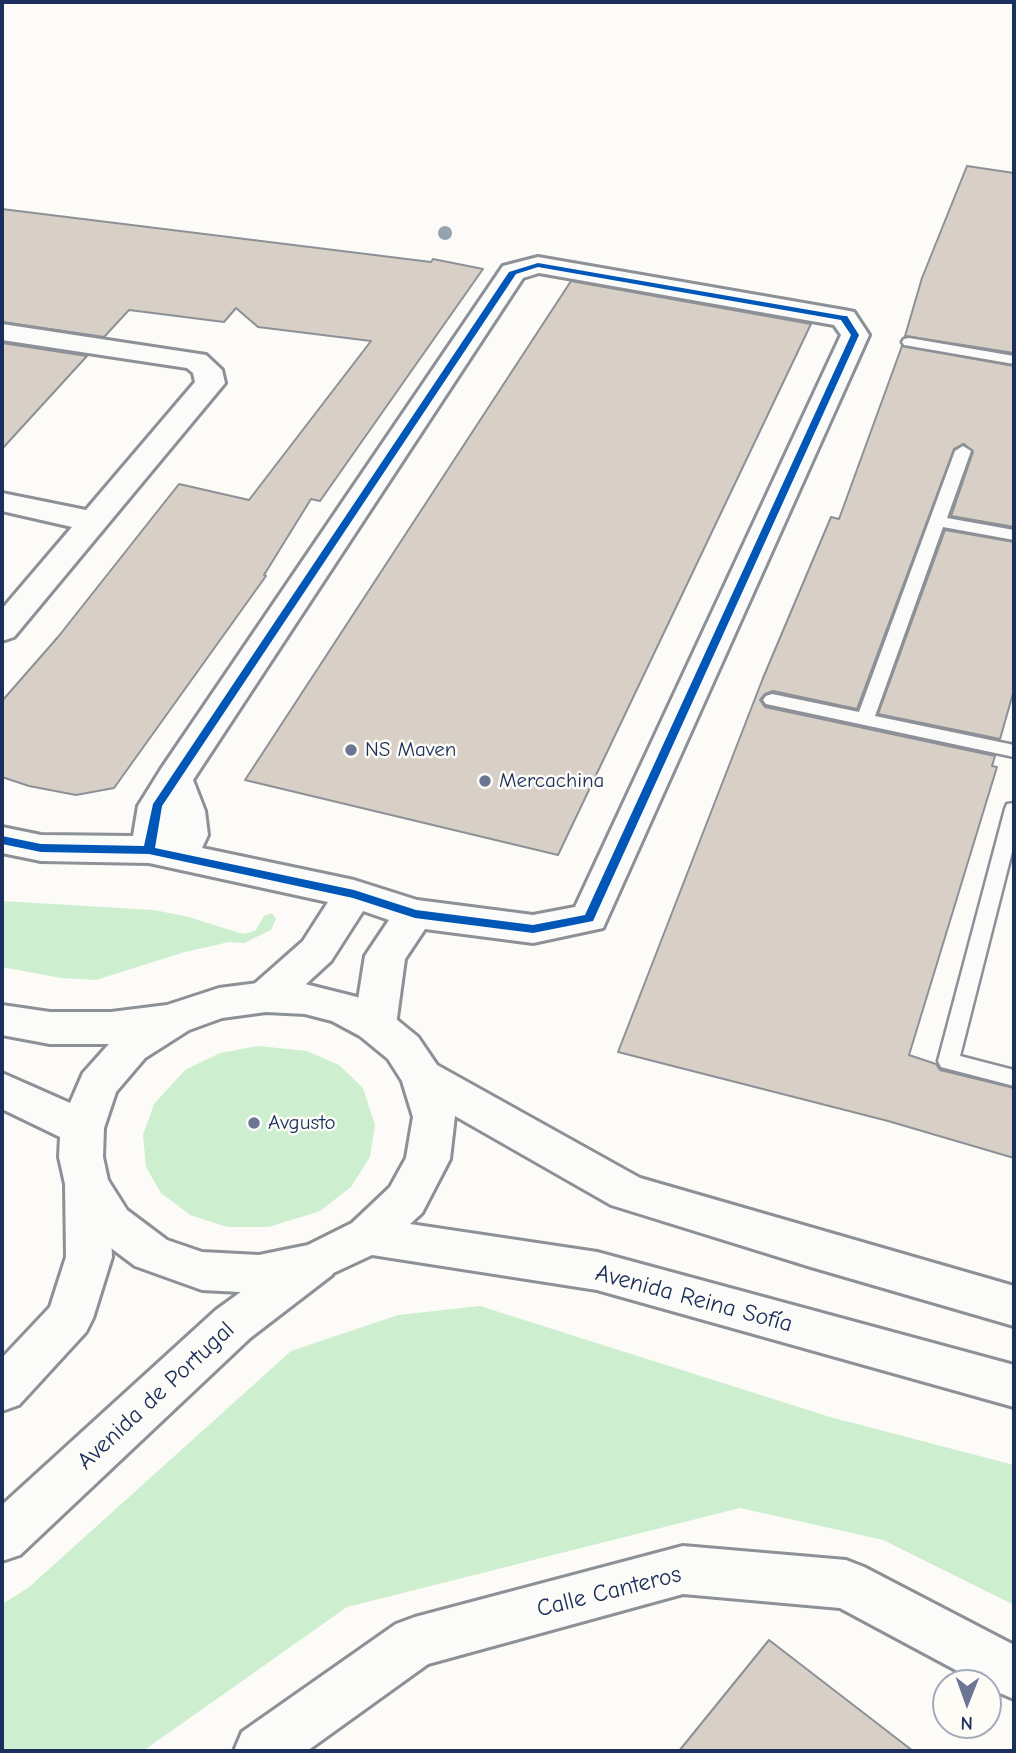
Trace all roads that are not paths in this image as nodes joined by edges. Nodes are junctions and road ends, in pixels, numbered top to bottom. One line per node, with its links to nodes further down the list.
1 (2, 332): 7 (main road)
2 (909, 342): 3 (lane)
3 (1014, 360)
4 (963, 451): 6 (lane)
5 (2, 502): 7 (main road)
6 (937, 521): 8 (lane); 11 (lane)
7 (95, 522): 9 (main road)
8 (1014, 535)
9 (2, 630)
10 (772, 700): 11 (lane)
11 (865, 720): 12 (lane)
12 (1014, 751)
13 (174, 778): 16 (main road); 17 (main road); 19 (main road)
14 (1014, 809): 25 (lane)
15 (2, 840): 16 (main road)
16 (82, 847): 17 (main road)
17 (164, 853): 18 (main road)
18 (354, 894): 19 (main road); 20 (main road)
19 (415, 914): 23 (main road)
20 (266, 997): 21 (main road); 23 (main road)
21 (174, 1019): 22 (main road); 27 (main road)
22 (2, 1020)
23 (375, 1025): 24 (main road)
24 (422, 1077): 29 (main road); 31 (main road)
25 (1014, 1078)
26 (2, 1090): 27 (main road)
27 (82, 1128): 28 (main road)
28 (87, 1184): 30 (main road); 33 (main road)
29 (368, 1236): 30 (main road); 32 (main road, Avenida Reina Sofía)
30 (316, 1262): 34 (main road, Avenida de Portugal)
31 (1014, 1306)
32 (1014, 1386)
33 (2, 1390)
34 (2, 1538)
35 (1014, 1673): 36 (main road, Calle Canteros)
36 (261, 1751)

